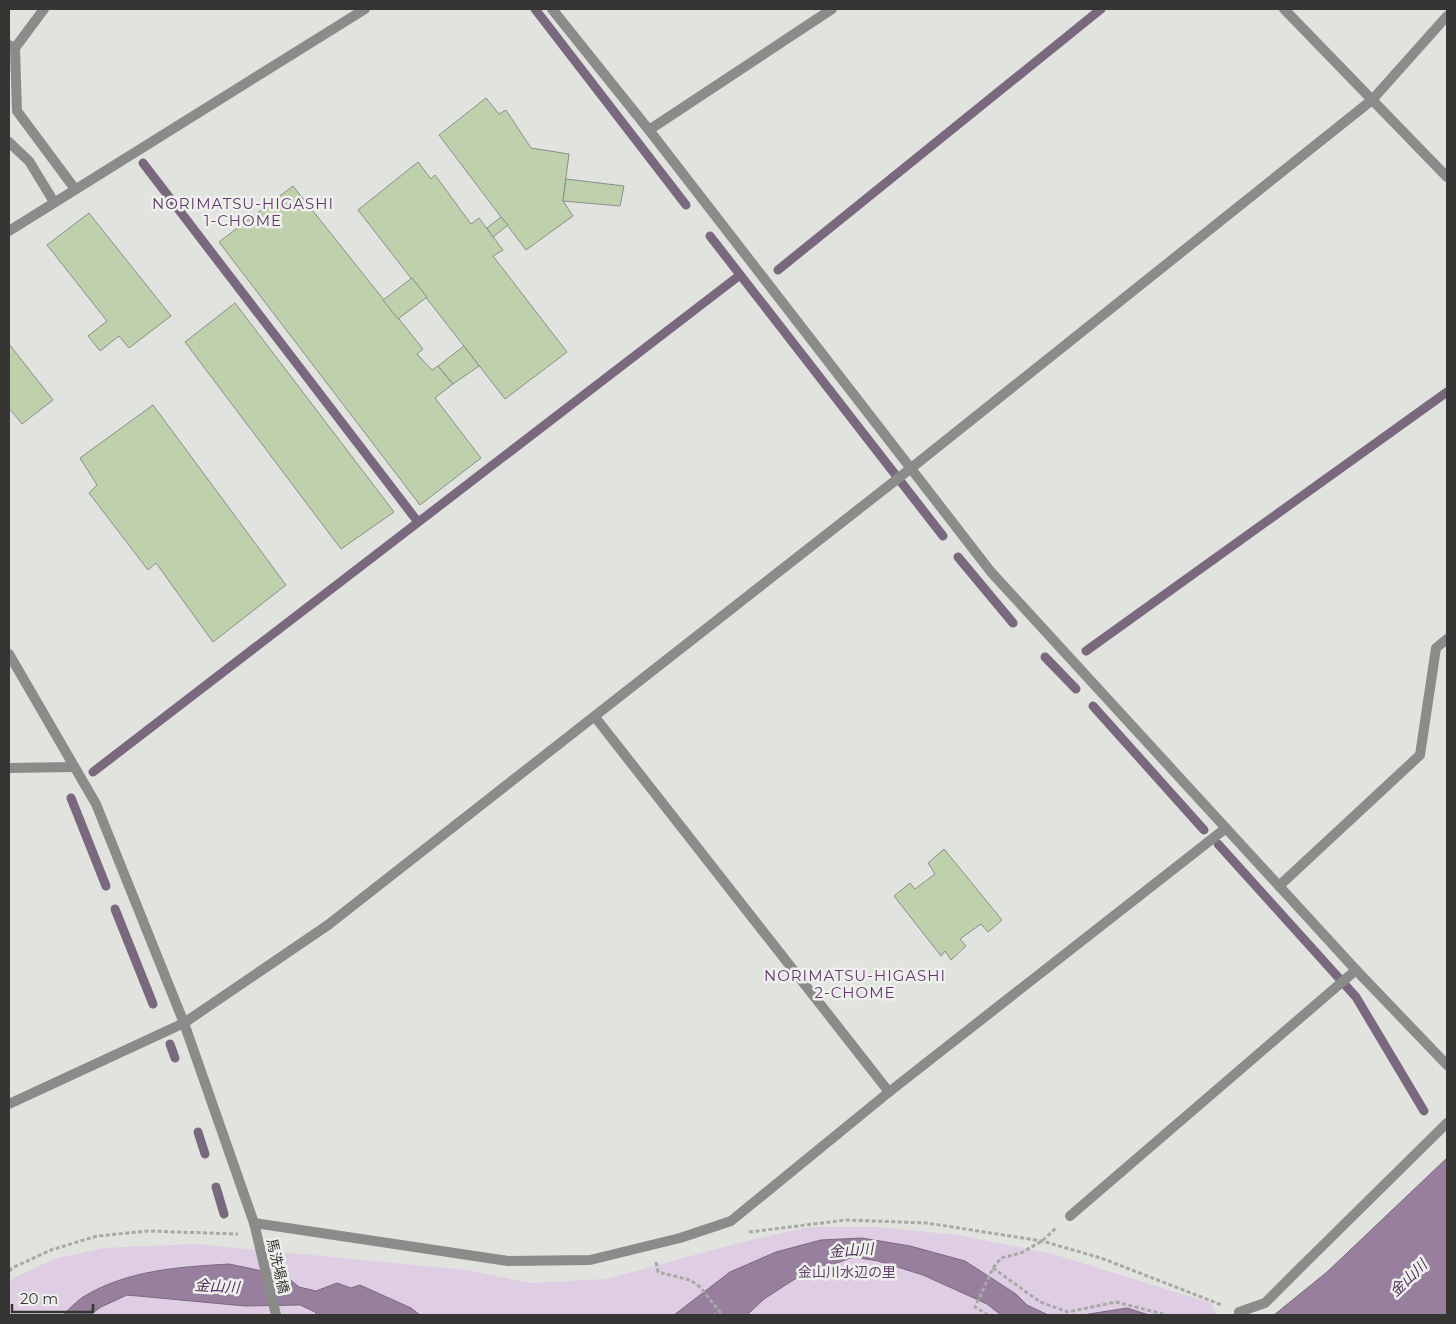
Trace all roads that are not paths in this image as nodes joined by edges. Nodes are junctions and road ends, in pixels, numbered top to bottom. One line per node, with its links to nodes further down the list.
1 (44, 9): 7 (street)
2 (366, 9): 12 (street)
3 (552, 9): 9 (street)
4 (832, 9): 9 (street)
5 (1284, 9): 8 (street)
6 (1447, 16): 8 (street)
7 (12, 47): 12 (street)
8 (1372, 100): 11 (street); 15 (street)
9 (649, 130): 15 (street)
10 (9, 142): 13 (street)
11 (1447, 177)
12 (75, 189): 13 (street)
13 (54, 202): 14 (street)
14 (9, 231)
15 (910, 468): 18 (street); 21 (street)
16 (1447, 639): 22 (street)
17 (9, 654): 19 (street, 馬洗場橋)
18 (595, 717): 24 (street); 26 (street)
19 (74, 767): 20 (street); 24 (street, 馬洗場橋)
20 (9, 768)
21 (1226, 828): 22 (street); 26 (street)
22 (1279, 886): 23 (street)
23 (1356, 970): 25 (street); 29 (street)
24 (184, 1022): 27 (street); 30 (street, 馬洗場橋)
25 (1447, 1065)
26 (889, 1092): 30 (street)
27 (9, 1104)
28 (1447, 1123): 31 (street)
29 (1070, 1216)
30 (254, 1223): 32 (street, 馬洗場橋, bridge)
31 (1239, 1312)
32 (276, 1315)

